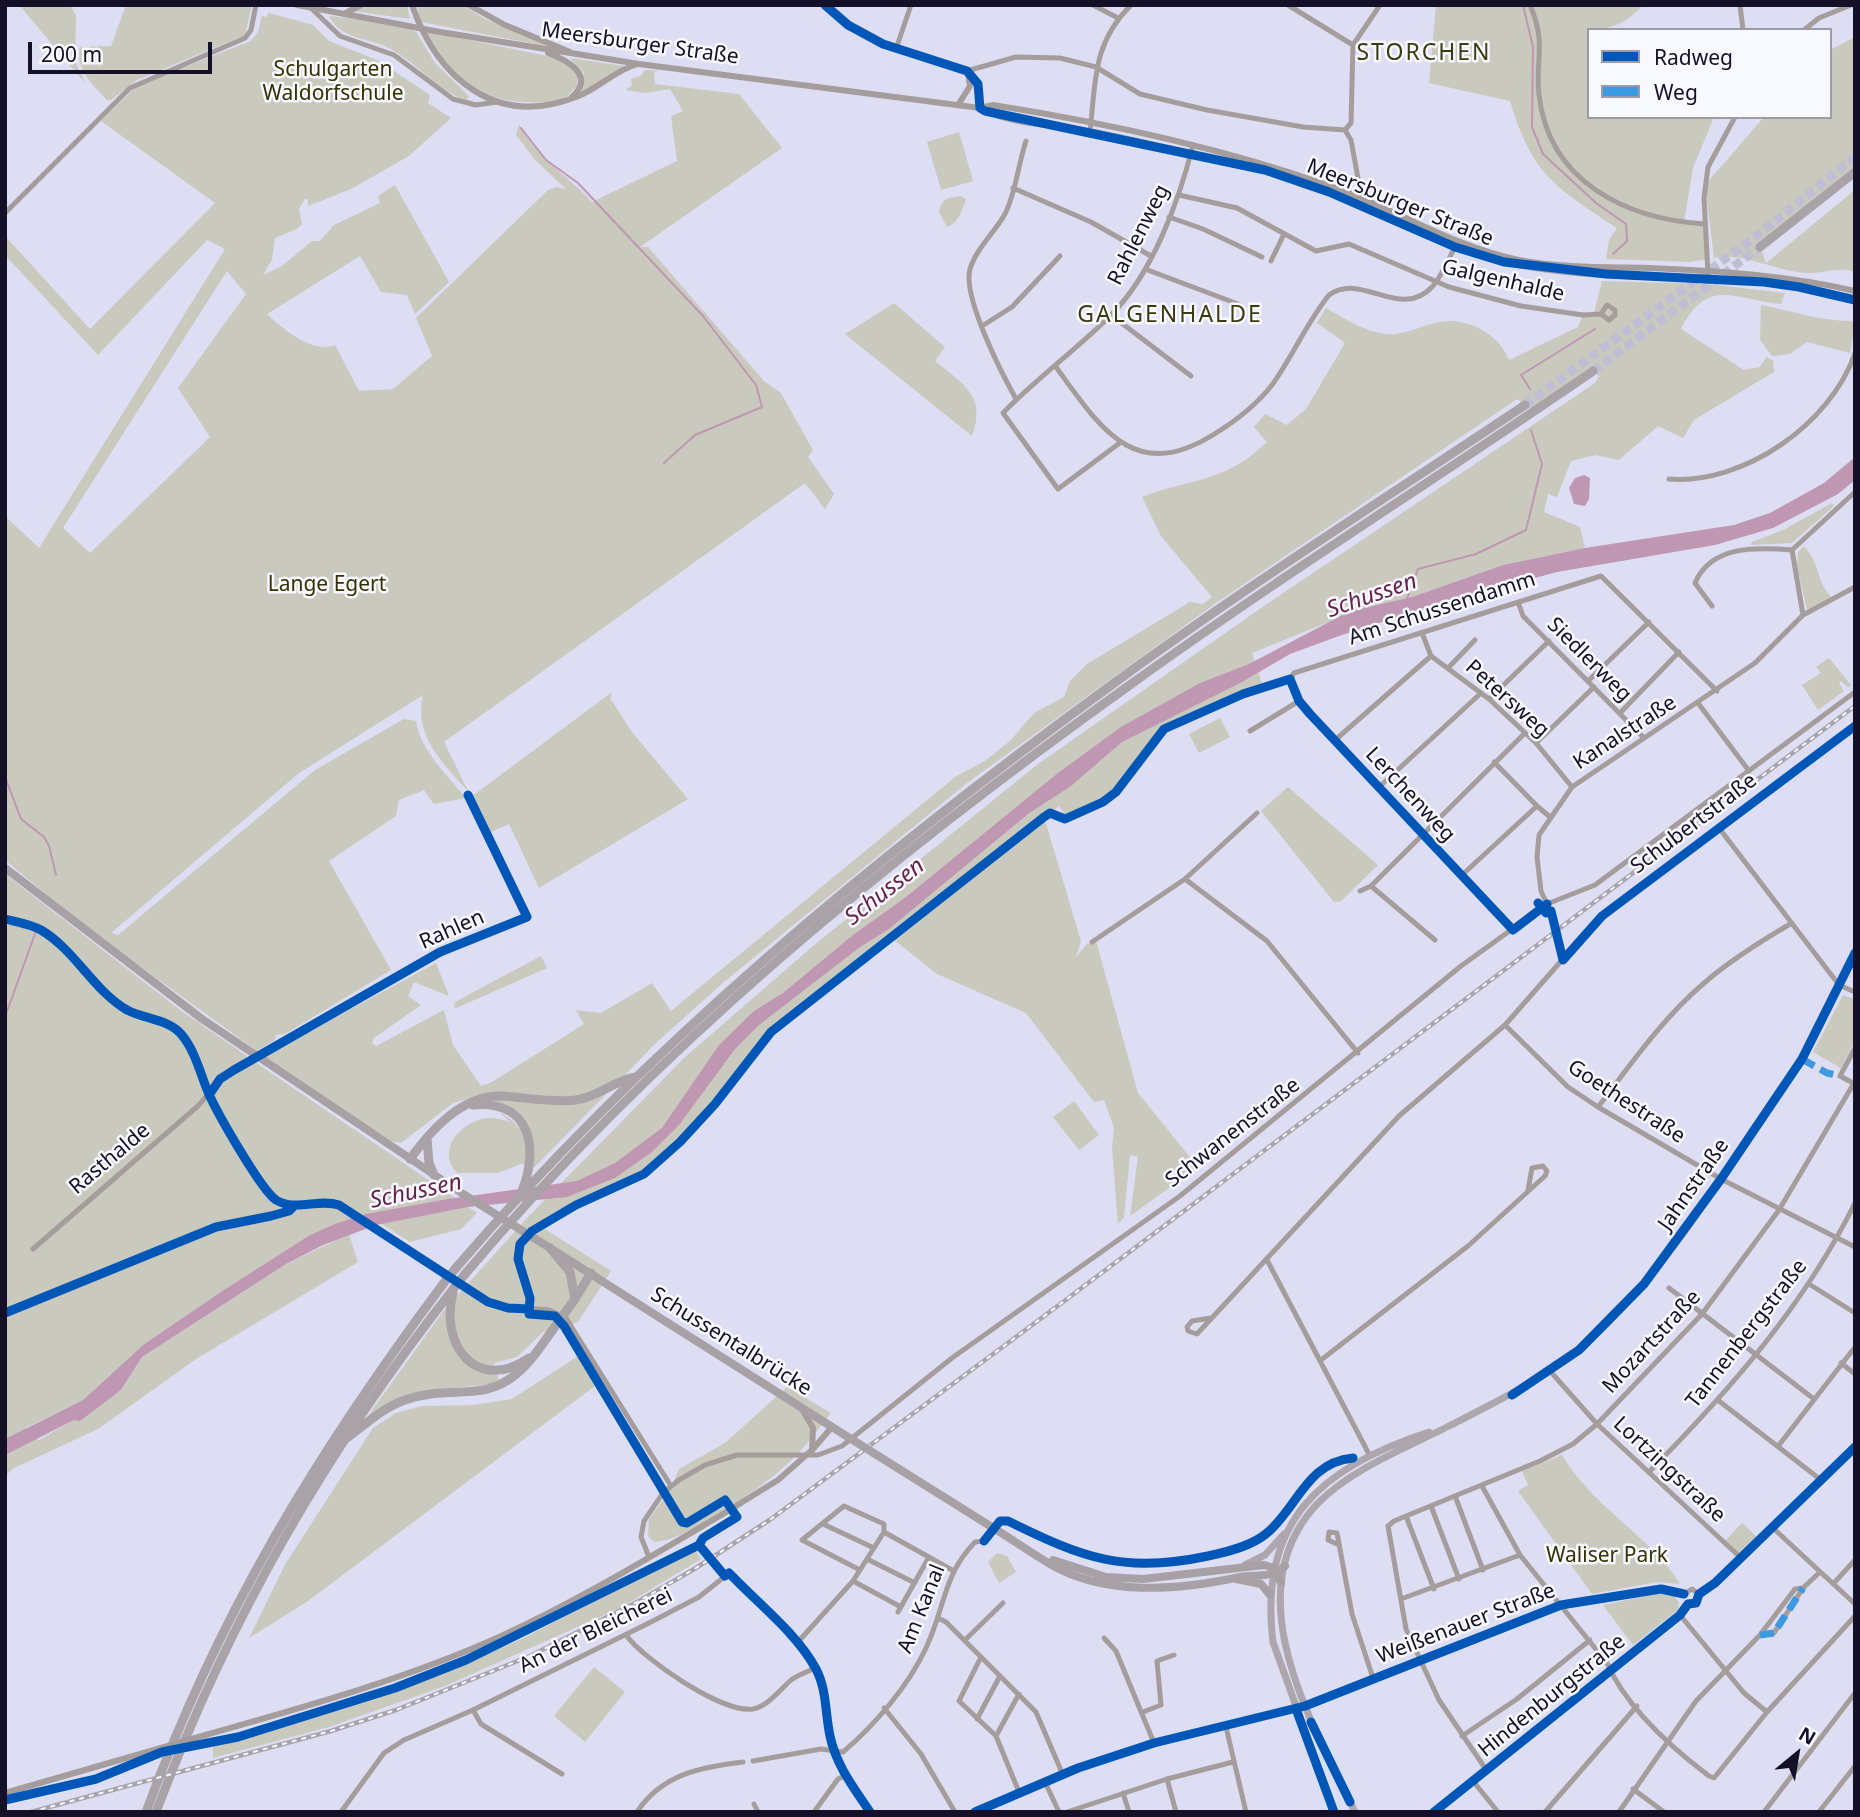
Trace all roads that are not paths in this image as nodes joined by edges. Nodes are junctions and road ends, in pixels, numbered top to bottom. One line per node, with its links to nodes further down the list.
1 (256, 5): 42 (street)
2 (298, 5): 15 (street, Meersburger Straße)
3 (361, 5): 16 (street)
4 (412, 5): 28 (street)
5 (469, 5): 23 (street)
6 (825, 5): 22 (street)
7 (911, 5): 22 (street)
8 (1093, 5): 17 (street)
9 (1130, 5): 17 (street)
10 (1288, 5): 20 (street)
11 (1380, 5): 20 (street)
12 (1530, 5): 44 (street)
13 (1740, 5): 18 (street)
14 (1851, 5): 19 (street)
15 (311, 8): 16 (street, Meersburger Straße); 28 (street)
16 (344, 14): 21 (street, Meersburger Straße, bridge)
17 (1118, 18): 25 (street)
18 (1743, 28)
19 (1806, 28)
20 (1353, 45): 33 (street)
21 (537, 48): 23 (street, Meersburger Straße); 27 (street)
22 (896, 50): 26 (street)
23 (575, 54): 24 (street, Meersburger Straße)
24 (639, 64): 27 (street); 29 (street, Meersburger Straße)
25 (1096, 67): 26 (street); 32 (street); 33 (street)
26 (967, 71): 29 (street); 30 (street)
27 (568, 100): 28 (street)
28 (497, 102)
29 (958, 105): 30 (street, Meersburger Straße)
30 (980, 107): 32 (street, Meersburger Straße); 34 (street, Meersburger Straße)
31 (1734, 119): 44 (street)
32 (1091, 122): 34 (street); 36 (street, Meersburger Straße)
33 (1346, 130): 41 (street)
34 (1090, 131): 37 (street, Meersburger Straße)
35 (1026, 141): 39 (street)
36 (1194, 145): 37 (street, Rahlenweg); 41 (street, Meersburger Straße)
37 (1191, 156): 40 (street, Rahlenweg); 46 (street, Meersburger Straße)
38 (1855, 172): 47 (highway)
39 (1013, 188): 49 (street); 60 (street)
40 (1179, 195): 43 (street, Rahlenweg); 45 (street, Galgenhalde)
41 (1362, 200): 53 (street, Meersburger Straße)
42 (5, 213)
43 (1169, 217): 49 (street, Rahlenweg); 50 (street)
44 (1705, 225): 53 (street)
45 (1284, 234): 51 (street); 54 (street, Galgenhalde)
46 (1455, 247): 53 (street, Meersburger Straße); 54 (street)
47 (1760, 247)
48 (1060, 256): 60 (street)
49 (1151, 256): 52 (street, Rahlenweg)
50 (1262, 257)
51 (1272, 261)
52 (1145, 269): 57 (street); 59 (street, Rahlenweg)
53 (1708, 274): 55 (street, Meersburger Straße); 56 (street, Meersburger Straße)
54 (1436, 283): 58 (street, Galgenhalde); 67 (street)
55 (1855, 291)
56 (1855, 300)
57 (1238, 304)
58 (1601, 314)
59 (1111, 315): 62 (street, Rahlenweg); 64 (street)
60 (982, 326): 65 (street)
61 (1855, 353): 68 (street)
62 (1056, 367): 65 (street, Rahlenweg); 67 (street)
63 (1593, 371): 146 (highway, bridge)
64 (1191, 376)
65 (1016, 399): 67 (street, Rahlenweg)
66 (1525, 405): 125 (highway)
67 (1121, 442)
68 (1669, 479)
69 (1855, 492): 70 (street)
70 (1792, 550): 73 (street); 74 (street)
71 (1855, 587): 74 (street, Kanalstraße)
72 (1518, 602): 75 (street, Am Schussendamm); 76 (street, Am Schussendamm); 78 (street, Siedlerweg)
73 (1712, 606)
74 (1802, 615): 84 (street, Kanalstraße)
75 (1649, 622): 79 (street); 83 (street)
76 (1422, 633): 80 (street); 82 (street, Am Schussendamm)
77 (1475, 640): 81 (street, Petersweg)
78 (1549, 641): 83 (street, Siedlerweg); 87 (street)
79 (1679, 652): 84 (street); 90 (street)
80 (1431, 656): 81 (street, Petersweg); 95 (street)
81 (1448, 668): 86 (street, Petersweg)
82 (1290, 679): 88 (street, Lerchenweg)
83 (1591, 684): 90 (street, Siedlerweg); 96 (street)
84 (1717, 691): 89 (street, Kanalstraße)
85 (1855, 692): 98 (street, Schwanenstraße)
86 (1481, 693): 87 (street, Petersweg); 99 (street)
87 (1489, 698): 93 (street, Petersweg)
88 (1299, 701): 92 (street); 95 (street, Lerchenweg)
89 (1699, 703): 94 (street, Kanalstraße); 98 (street, Kanalstraße)
90 (1620, 713): 94 (street, Siedlerweg)
91 (1855, 726): 105 (street, Schubertstraße)
92 (1250, 731)
93 (1525, 733): 96 (street, Petersweg); 97 (street)
94 (1644, 738): 100 (street, Kanalstraße)
95 (1334, 741): 99 (street, Lerchenweg)
96 (1536, 743): 100 (street, Petersweg)
97 (1494, 762): 102 (street); 106 (street)
98 (1749, 771): 112 (street, Schwanenstraße)
99 (1379, 787): 106 (street, Lerchenweg)
100 (1572, 787): 104 (street, Kanalstraße)
101 (468, 795): 122 (street, Rahlen)
102 (1537, 806): 104 (street); 108 (street)
103 (1258, 813): 109 (street)
104 (1550, 817): 112 (street, Kanalstraße)
105 (1719, 828): 114 (street); 121 (street, Schubertstraße)
106 (1422, 832): 108 (street, Lerchenweg); 110 (street)
107 (5, 868): 131 (main road, Schussentalbrücke)
108 (1462, 875): 115 (street, Lerchenweg)
109 (1185, 879): 117 (street); 124 (street)
110 (1371, 886): 111 (street); 116 (street)
111 (1360, 891)
112 (1547, 904): 115 (street, Schwanenstraße)
113 (5, 919): 127 (street)
114 (1792, 923): 119 (street); 129 (street)
115 (1513, 930): 124 (street, Schwanenstraße)
116 (1435, 940)
117 (1091, 942)
118 (1855, 953): 119 (main road, Jahnstraße)
119 (1839, 985): 120 (street); 133 (main road, Jahnstraße)
120 (1853, 991)
121 (1505, 1025): 129 (street, Goethestraße); 142 (street, Schubertstraße)
122 (275, 1045): 127 (street, Rasthalde, bridge)
123 (1855, 1048): 126 (street)
124 (1358, 1053): 175 (street, Schwanenstraße)
125 (636, 1077): 128 (highway); 135 (highway)
126 (1855, 1083): 137 (street, Mozartstraße)
127 (209, 1095): 141 (street, Rasthalde); 143 (street)
128 (468, 1105): 130 (highway); 135 (highway)
129 (1598, 1107): 133 (street, Goethestraße)
130 (426, 1139): 131 (highway); 132 (highway)
131 (410, 1159): 132 (main road, Schussentalbrücke)
132 (434, 1175): 140 (main road, Schussentalbrücke, bridge)
133 (1721, 1179): 137 (street, Goethestraße); 158 (main road, Jahnstraße)
134 (1528, 1190): 134 (street); 156 (street)
135 (520, 1196): 166 (highway, bridge)
136 (1855, 1203): 138 (street, Tannenbergstraße)
137 (1779, 1210): 138 (street, Goethestraße); 151 (street, Mozartstraße)
138 (1837, 1240): 139 (street, Goethestraße); 145 (street, Tannenbergstraße)
139 (1855, 1247)
140 (550, 1248): 144 (main road, Schussentalbrücke); 149 (highway)
141 (33, 1249)
142 (1267, 1260): 152 (street, Schubertstraße); 156 (street)
143 (441, 1272)
144 (591, 1273): 149 (highway); 162 (main road, Schussentalbrücke)
145 (1809, 1284): 150 (street); 155 (street, Tannenbergstraße)
146 (454, 1288): 154 (highway); 166 (highway)
147 (466, 1288): 175 (street)
148 (1669, 1288): 151 (street)
149 (575, 1299): 154 (highway, bridge)
150 (1855, 1313)
151 (1702, 1314): 155 (street); 163 (street, Mozartstraße)
152 (1211, 1318)
153 (1855, 1347): 157 (street)
154 (536, 1353): 166 (highway)
155 (1756, 1355): 160 (street); 161 (street, Tannenbergstraße)
156 (1321, 1360): 171 (street)
157 (1841, 1363): 159 (street); 160 (street)
158 (1550, 1371): 163 (street, Lortzingstraße); 164 (main road, Jahnstraße)
159 (1855, 1374)
160 (1814, 1399): 168 (street)
161 (1719, 1401): 168 (street); 173 (street, Tannenbergstraße)
162 (800, 1406): 165 (main road, Schussentalbrücke); 170 (street)
163 (1597, 1424): 173 (street, Lortzingstraße); 176 (street, Mozartstraße)
164 (1451, 1425): 171 (main road, Jahnstraße); 172 (main road, Jahnstraße)
165 (832, 1427): 170 (street); 187 (main road, Schussentalbrücke, bridge)
166 (347, 1431): 167 (highway); 167 (highway)
167 (337, 1439): 265 (highway); 266 (highway)
168 (1779, 1446): 174 (street)
169 (1855, 1447): 174 (street, Hindenburgstraße)
170 (812, 1450): 189 (street, bridge)
171 (1370, 1456): 172 (main road); 182 (main road, Jahnstraße)
172 (1375, 1465): 195 (main road, Jahnstraße)
173 (1649, 1472): 191 (street, Lortzingstraße)
174 (1822, 1480): 181 (street, Hindenburgstraße)
175 (671, 1486): 189 (street, Schwanenstraße)
176 (1482, 1486): 177 (street, Mozartstraße); 188 (street)
177 (1455, 1496): 178 (street, Mozartstraße); 198 (street)
178 (1431, 1506): 179 (street, Mozartstraße); 202 (street)
179 (1406, 1516): 207 (street); 211 (street, Mozartstraße)
180 (823, 1524): 183 (street); 186 (street); 196 (street)
181 (1773, 1528): 191 (street, Hindenburgstraße); 200 (street)
182 (1286, 1531): 194 (main road); 199 (main road, Jahnstraße)
183 (884, 1532): 186 (street); 190 (street)
184 (984, 1541): 197 (street, Am Kanal)
185 (1337, 1544): 231 (street)
186 (874, 1548): 192 (street)
187 (1036, 1554): 194 (main road); 201 (main road)
188 (1520, 1555): 198 (street); 215 (street)
189 (649, 1557): 261 (street, bridge)
190 (929, 1557): 197 (street); 204 (street)
191 (1741, 1558): 209 (street, Hindenburgstraße)
192 (867, 1559): 196 (street); 204 (street)
193 (1855, 1560): 206 (street)
194 (1245, 1566): 199 (main road)
195 (1285, 1566): 199 (main road, Jahnstraße); 205 (main road, Jahnstraße)
196 (860, 1570): 203 (street)
197 (952, 1570): 218 (street, Am Kanal)
198 (1483, 1570): 202 (street)
199 (1275, 1572): 201 (main road); 205 (main road); 210 (main road, Jahnstraße)
200 (1820, 1572): 206 (street); 229 (street)
201 (1233, 1579): 210 (main road)
202 (1459, 1579): 207 (street)
203 (853, 1581): 204 (street); 223 (street)
204 (915, 1583)
205 (1281, 1583): 234 (main road, Jahnstraße)
206 (1833, 1584): 214 (street)
207 (1434, 1589): 211 (street)
208 (1684, 1594): 209 (street); 213 (street); 215 (street, Weißenauer Straße)
209 (1699, 1594): 213 (street, Hindenburgstraße)
210 (1270, 1595): 237 (main road, Jahnstraße)
211 (1401, 1599): 226 (street)
212 (1003, 1603): 221 (street)
213 (1688, 1604): 216 (street, Hindenburgstraße)
214 (1855, 1604)
215 (1561, 1605): 222 (street); 226 (street, Weißenauer Straße)
216 (1680, 1615): 228 (street, Hindenburgstraße); 229 (street)
217 (1855, 1616): 240 (street)
218 (938, 1618): 221 (street); 236 (street, Am Kanal)
219 (626, 1635): 223 (street, An der Bleicherei); 227 (street); 238 (street, An der Bleicherei)
220 (1104, 1638): 239 (street)
221 (965, 1640): 225 (street)
222 (1590, 1640): 228 (street); 244 (street)
223 (797, 1643): 227 (street)
224 (1174, 1656): 239 (street)
225 (981, 1657): 230 (street); 241 (street)
226 (1419, 1660): 231 (street, Weißenauer Straße); 244 (street)
227 (815, 1668): 247 (street)
228 (1611, 1671): 235 (street); 252 (street, Hindenburgstraße)
229 (1725, 1671): 240 (street); 245 (street)
230 (1000, 1676): 233 (street); 241 (street)
231 (1373, 1678): 234 (street, Weißenauer Straße)
232 (1855, 1693): 286 (street)
233 (1019, 1694): 243 (street); 254 (street)
234 (1305, 1706): 237 (street); 280 (main road, Jahnstraße)
235 (1637, 1706): 245 (street); 283 (street)
236 (884, 1709): 247 (street, Am Kanal); 272 (street)
237 (1296, 1709): 242 (street); 279 (main road, Jahnstraße)
238 (473, 1710): 253 (street); 267 (street, An der Bleicherei)
239 (1143, 1712): 246 (street)
240 (1767, 1712): 245 (street)
241 (977, 1718): 243 (street)
242 (1226, 1727): 246 (street); 250 (street)
243 (996, 1736): 260 (street)
244 (1462, 1736): 252 (street)
245 (1665, 1742): 259 (street)
246 (1154, 1743): 254 (street)
247 (835, 1750): 248 (street); 255 (street)
248 (753, 1761)
249 (743, 1762): 268 (street)
250 (1233, 1762): 256 (street); 278 (street)
251 (1855, 1766): 287 (street)
252 (1487, 1771): 257 (street, Hindenburgstraße)
253 (562, 1774)
254 (1063, 1774): 258 (street)
255 (846, 1775): 270 (street); 271 (street)
256 (1167, 1779): 262 (street); 277 (street)
257 (1474, 1781): 281 (street, Hindenburgstraße); 282 (street)
258 (1045, 1782): 260 (street); 274 (street)
259 (1633, 1789): 284 (street); 285 (street)
260 (1019, 1792): 264 (street)
261 (5, 1793)
262 (1123, 1793): 275 (street); 276 (street)
263 (754, 1804): 269 (street)
264 (990, 1809): 273 (street)
265 (146, 1812)
266 (156, 1812)
267 (341, 1812)
268 (637, 1812)
269 (758, 1812)
270 (814, 1812)
271 (870, 1812)
272 (955, 1812)
273 (975, 1812)
274 (1059, 1812)
275 (1067, 1812)
276 (1129, 1812)
277 (1176, 1812)
278 (1246, 1812)
279 (1334, 1812)
280 (1355, 1812)
281 (1434, 1812)
282 (1498, 1812)
283 (1545, 1812)
284 (1619, 1812)
285 (1664, 1812)
286 (1764, 1812)
287 (1819, 1812)

